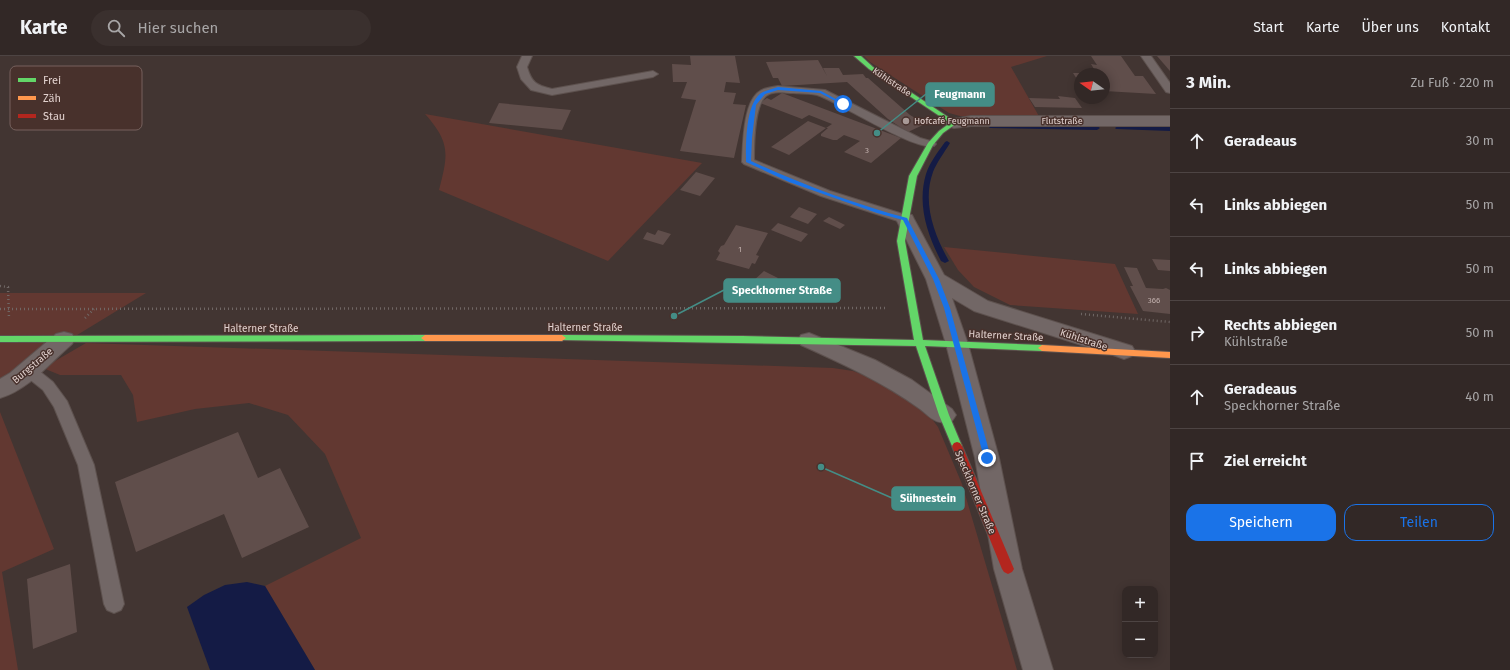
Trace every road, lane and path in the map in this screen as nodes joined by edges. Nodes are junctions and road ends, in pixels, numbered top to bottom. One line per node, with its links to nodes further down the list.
1 (527, 56): 4 (lane)
2 (857, 56): 7 (main road, Kühlstraße)
3 (1146, 56): 5 (lane)
4 (653, 74)
5 (1170, 90)
6 (1170, 121): 7 (street, Flutstraße)
7 (954, 123): 8 (main road)
8 (930, 144): 9 (main road); 9 (lane)
9 (905, 219): 10 (street); 12 (main road)
10 (936, 279): 21 (street); 22 (street, Kühlstraße)
11 (0, 286): 14 (path)
12 (912, 308): 14 (path); 20 (main road)
13 (0, 309): 14 (path)
14 (9, 309): 17 (path)
15 (1076, 314): 16 (path)
16 (1170, 322)
17 (4, 339): 18 (main road, Halterner Straße)
18 (64, 339): 19 (main road, Halterner Straße); 24 (street, Burgstraße)
19 (809, 340): 20 (main road, Halterner Straße); 26 (street)
20 (918, 342): 21 (main road, Halterner Straße); 26 (main road, Speckhorner Straße)
21 (957, 344): 22 (main road, Halterner Straße); 27 (street, Speckhorner Straße)
22 (1124, 351): 23 (main road, Halterner Straße)
23 (1170, 355)
24 (28, 370): 25 (street, Burgstraße); 28 (lane)
25 (0, 390)
26 (944, 415): 27 (main road, Speckhorner Straße)
27 (1008, 569): 29 (street, Speckhorner Straße)
28 (114, 604)
29 (1038, 670)

